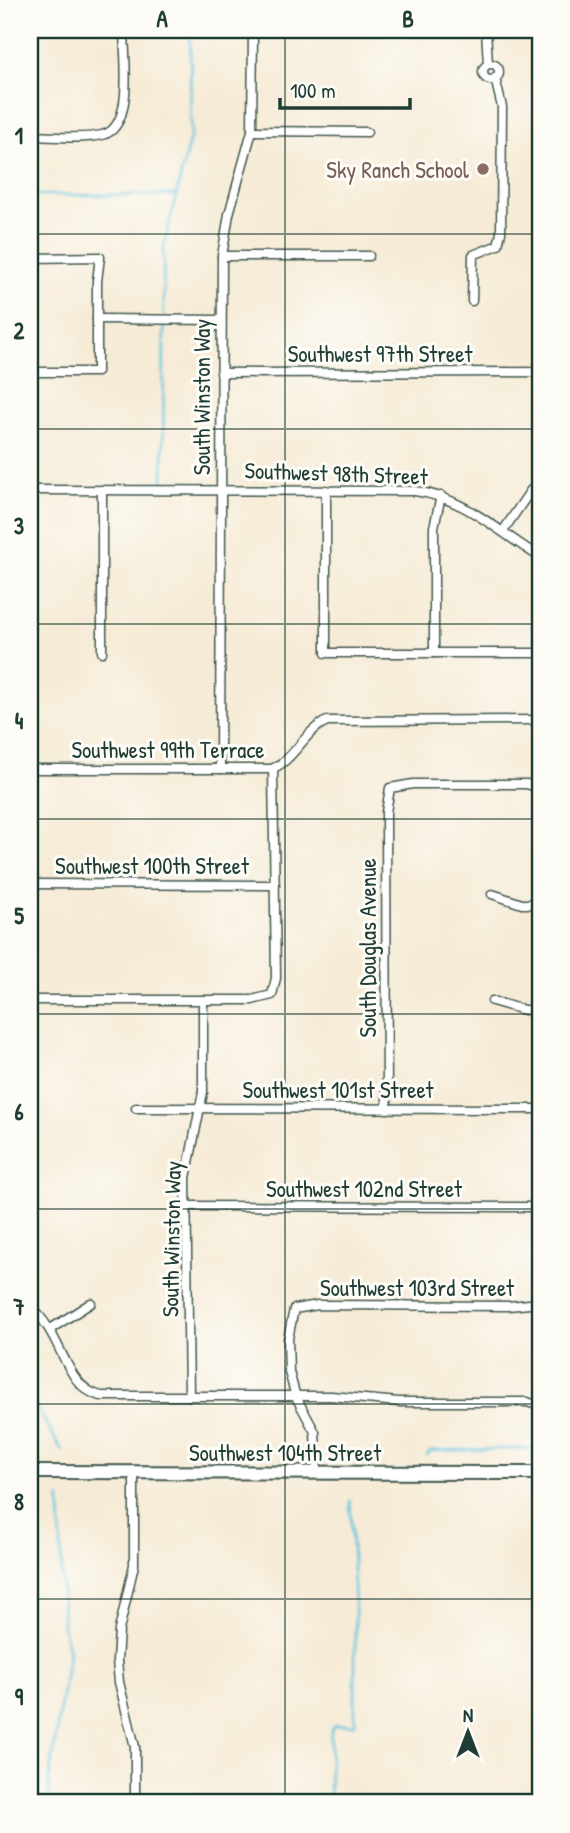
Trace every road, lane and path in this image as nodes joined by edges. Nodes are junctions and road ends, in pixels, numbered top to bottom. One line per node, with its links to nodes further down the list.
1 (124, 30): 6 (street)
2 (253, 30): 4 (street, South Winston Way)
3 (486, 30): 10 (street)
4 (252, 131): 5 (street); 7 (street, South Winston Way)
5 (367, 132)
6 (30, 136)
7 (222, 256): 8 (street); 12 (street, South Winston Way)
8 (369, 256)
9 (30, 258): 11 (street)
10 (472, 301)
11 (97, 319): 12 (street); 13 (street)
12 (220, 320): 15 (street, South Winston Way)
13 (30, 372)
14 (540, 372): 15 (street, Southwest 97th Street)
15 (220, 373): 18 (street, South Winston Way)
16 (30, 490): 17 (street, Southwest 98th Street)
17 (102, 490): 18 (street, Southwest 98th Street); 27 (street)
18 (220, 490): 19 (street, Southwest 98th Street); 32 (street, South Winston Way)
19 (326, 490): 21 (street, Southwest 98th Street); 28 (street)
20 (531, 490): 22 (street)
21 (440, 496): 22 (street, Southwest 98th Street); 28 (street)
22 (503, 531): 23 (street, Southwest 98th Street)
23 (540, 557)
24 (540, 594): 25 (street)
25 (540, 628)
26 (540, 635): 29 (street)
27 (102, 652)
28 (434, 653): 29 (street)
29 (540, 653)
30 (540, 720): 33 (street, Southwest 99th Terrace)
31 (30, 769): 32 (street, Southwest 99th Terrace)
32 (220, 769): 33 (street, Southwest 99th Terrace)
33 (273, 769): 36 (street)
34 (540, 787): 45 (street, South Douglas Avenue)
35 (30, 884): 36 (street, Southwest 100th Street)
36 (275, 885): 40 (street)
37 (492, 894): 38 (street)
38 (540, 904)
39 (30, 1000): 40 (street)
40 (203, 1000): 44 (street, South Winston Way)
41 (492, 1001): 42 (street)
42 (540, 1010)
43 (136, 1108): 44 (street, Southwest 101st Street)
44 (201, 1108): 45 (street, Southwest 101st Street); 47 (street, South Winston Way)
45 (387, 1109): 46 (street, Southwest 101st Street)
46 (540, 1109)
47 (187, 1206): 48 (street, Southwest 102nd Street); 53 (street, South Winston Way)
48 (540, 1207)
49 (90, 1303): 52 (street)
50 (540, 1303): 54 (street, Southwest 103rd Street)
51 (30, 1307): 52 (street)
52 (52, 1328): 53 (street)
53 (189, 1396): 54 (street)
54 (296, 1397): 55 (street); 58 (street)
55 (540, 1406)
56 (30, 1472): 57 (main road, Southwest 104th Street)
57 (134, 1473): 58 (main road, Southwest 104th Street); 60 (street)
58 (317, 1473): 59 (main road, Southwest 104th Street)
59 (540, 1473)
60 (135, 1803)

